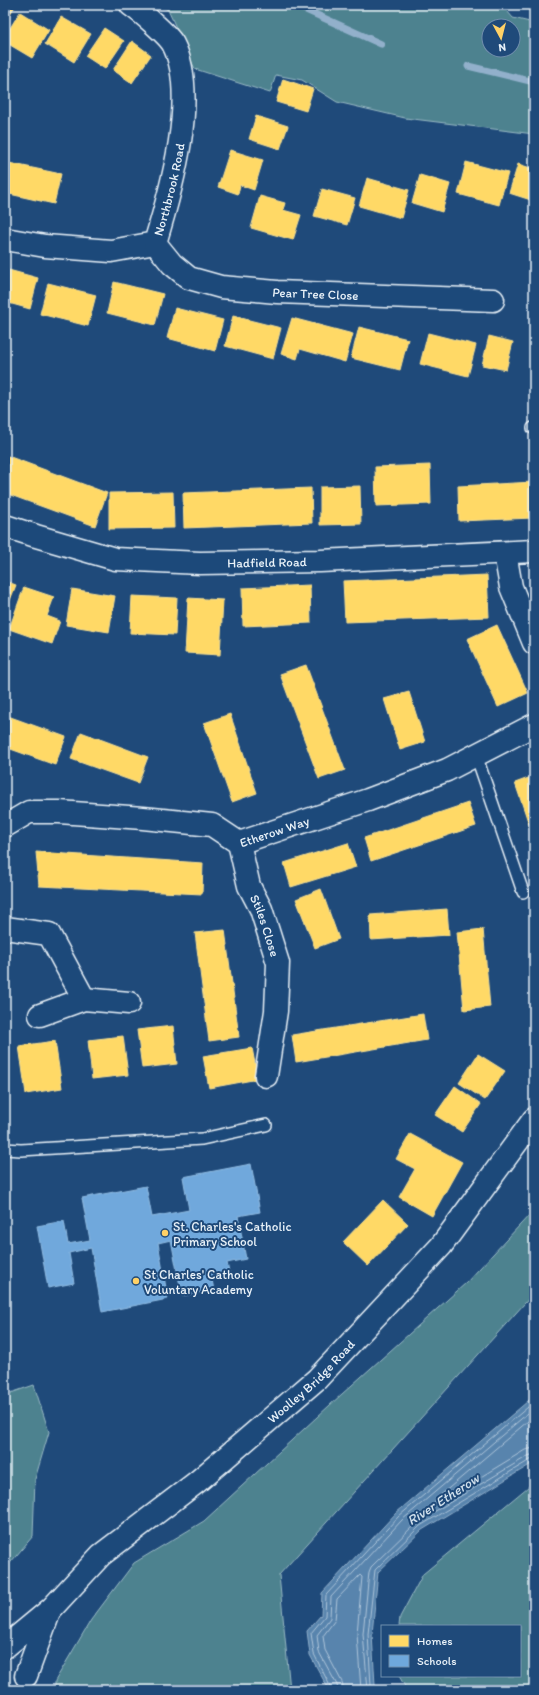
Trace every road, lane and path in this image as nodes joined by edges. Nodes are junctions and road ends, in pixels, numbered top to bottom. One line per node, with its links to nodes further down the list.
1 (131, 5): 3 (street, Northbrook Road)
2 (5, 239): 3 (street, Northbrook Road)
3 (155, 243): 4 (street, Pear Tree Close)
4 (493, 300)
5 (5, 526): 7 (street, Hadfield Road)
6 (534, 551): 7 (street, Hadfield Road)
7 (505, 553): 8 (street)
8 (534, 643)
9 (534, 725): 10 (street, Etherow Way)
10 (476, 755): 12 (street, Etherow Way); 13 (lane)
11 (5, 826): 12 (street, Etherow Way)
12 (239, 842): 18 (street, Stiles Close)
13 (523, 892)
14 (5, 928): 15 (street)
15 (84, 999): 16 (street); 17 (street)
16 (129, 1003)
17 (40, 1015)
18 (266, 1076)
19 (534, 1119): 22 (street, Woolley Bridge Road)
20 (266, 1125): 21 (lane)
21 (5, 1150)
22 (51, 1609): 23 (street, Woolley Bridge Road); 25 (street, Woolley Bridge Road)
23 (5, 1647)
24 (5, 1659): 25 (street)
25 (27, 1683)

